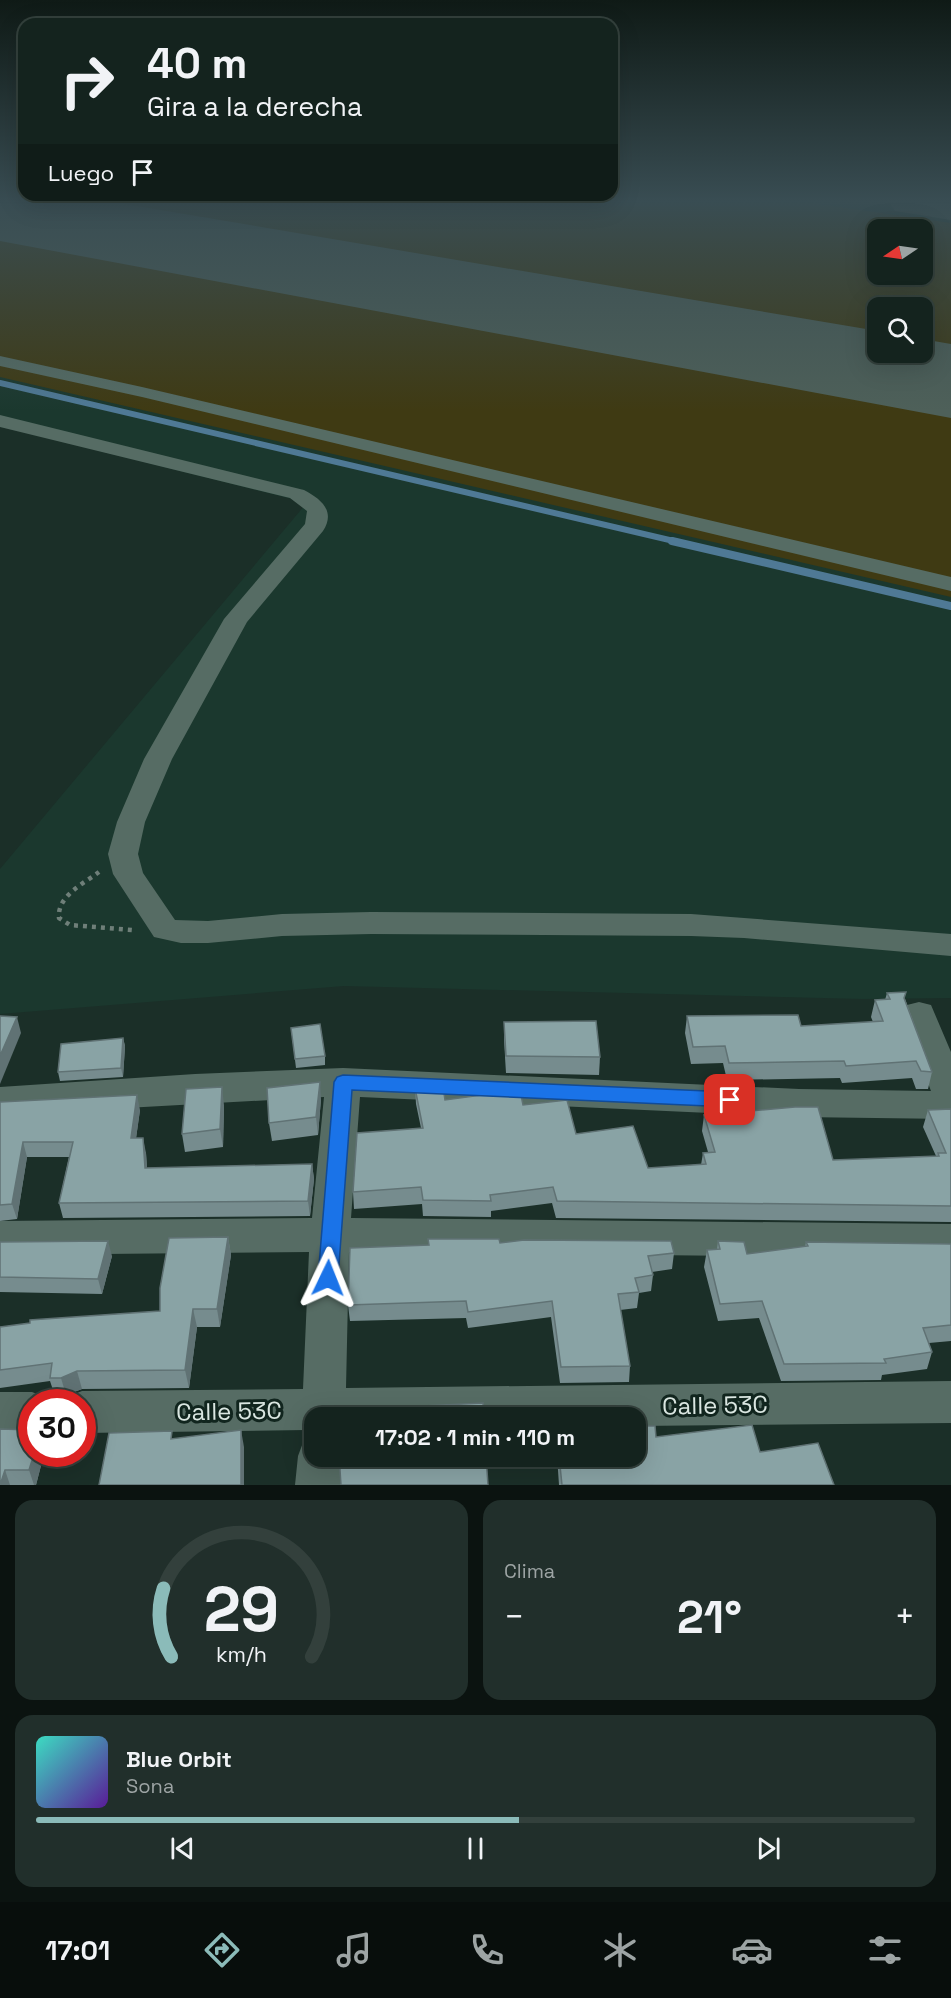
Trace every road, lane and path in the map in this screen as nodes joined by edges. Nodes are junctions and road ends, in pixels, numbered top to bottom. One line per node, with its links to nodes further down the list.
1 (0, 361): 3 (street)
2 (0, 421): 4 (street)
3 (951, 584)
4 (123, 854): 5 (street); 5 (path)
5 (165, 928): 6 (street)
6 (951, 945)
7 (919, 1014): 9 (street)
8 (343, 1082): 10 (street); 11 (street); 12 (street)
9 (951, 1097)
10 (0, 1101)
11 (951, 1105)
12 (330, 1235): 13 (street); 14 (street); 16 (street)
13 (0, 1238)
14 (951, 1241)
15 (951, 1402): 17 (street, Calle 53C)
16 (323, 1407)
17 (646, 1408)
18 (96, 1412): 21 (street, Calle 53C)
19 (0, 1413): 20 (street)
20 (18, 1413)
21 (304, 1414)
22 (319, 1467): 23 (street)
23 (318, 1485)

